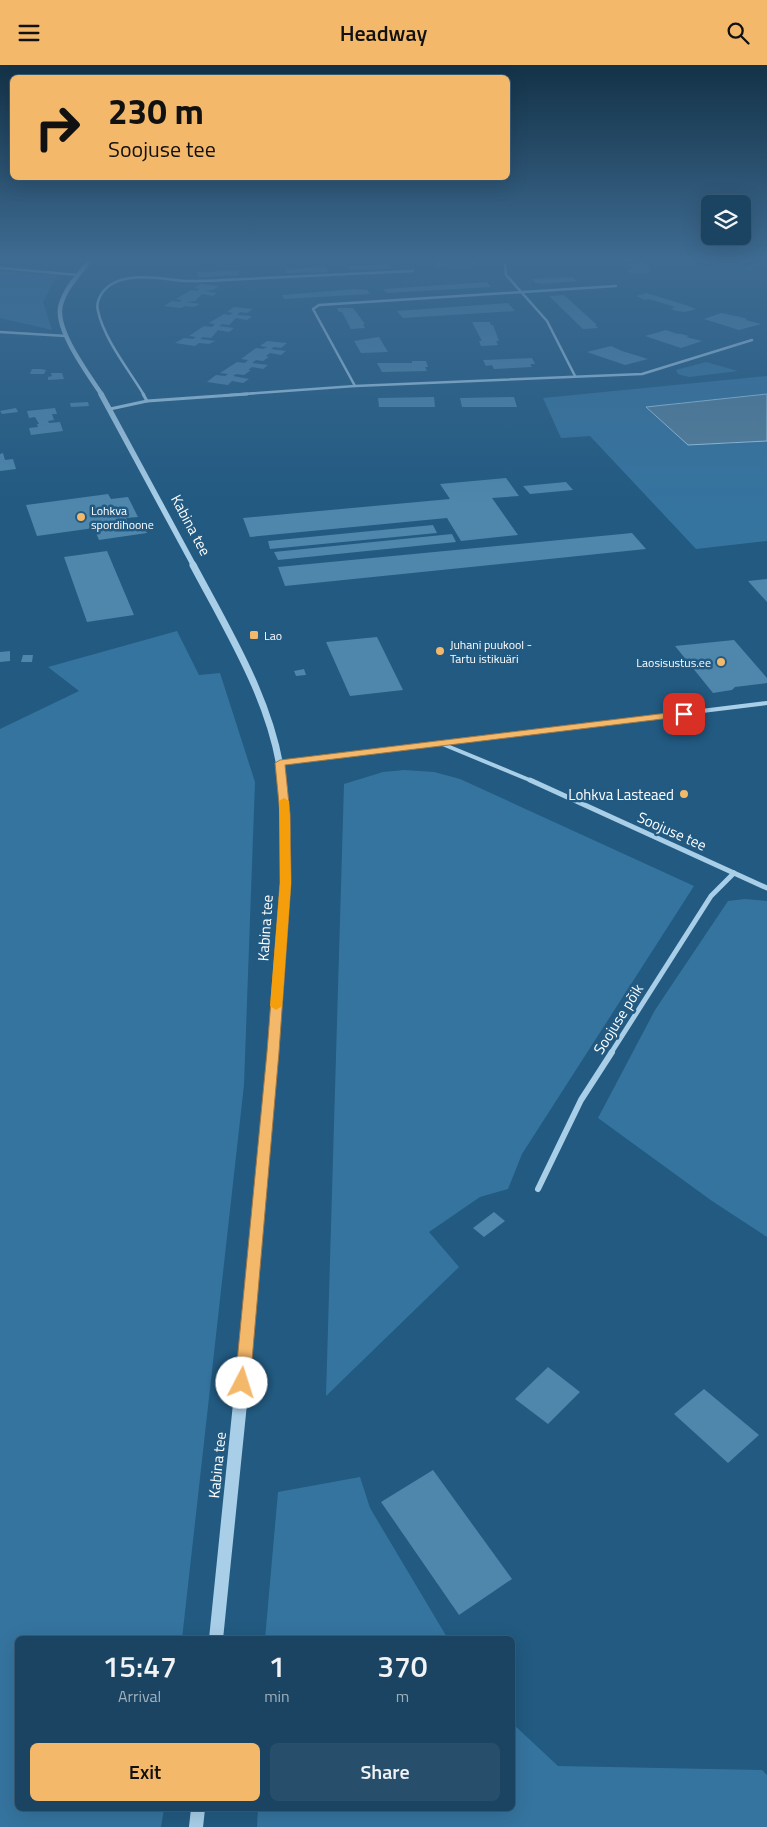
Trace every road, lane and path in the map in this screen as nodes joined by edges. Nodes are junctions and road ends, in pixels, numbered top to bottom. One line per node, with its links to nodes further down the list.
1 (69, 341): 9 (street, Kabina tee)
2 (112, 341): 8 (street)
3 (331, 341): 7 (street)
4 (557, 341): 6 (street)
5 (748, 341): 6 (street)
6 (575, 376): 7 (street)
7 (356, 386): 8 (street)
8 (147, 401): 9 (street)
9 (110, 409): 12 (street, Kabina tee)
10 (767, 703): 11 (street)
11 (440, 743): 12 (street, Soojuse tee); 13 (street, Soojuse tee)
12 (280, 763): 16 (street, Kabina tee)
13 (734, 873): 14 (street, Soojuse tee); 15 (street, Soojuse põik)
14 (767, 888)
15 (538, 1189)
16 (216, 1636)
17 (198, 1811): 18 (street)
18 (196, 1827)

